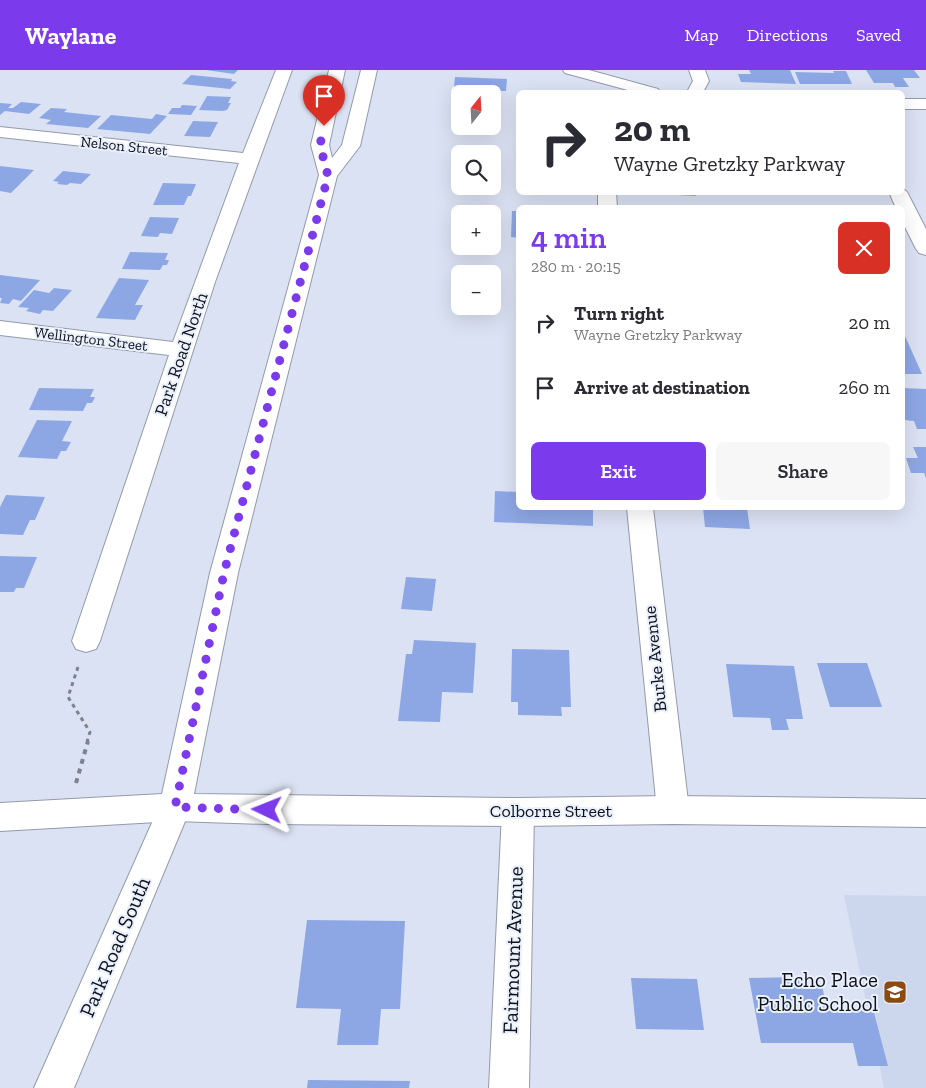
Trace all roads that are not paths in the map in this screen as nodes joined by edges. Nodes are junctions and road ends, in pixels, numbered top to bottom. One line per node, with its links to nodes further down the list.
1 (284, 70): 12 (street, Park Road North)
2 (337, 70): 13 (street)
3 (369, 70): 13 (street)
4 (571, 70): 6 (street)
5 (697, 70): 8 (street)
6 (595, 85): 7 (street)
7 (636, 90)
8 (696, 90)
9 (905, 104): 10 (street)
10 (926, 104)
11 (0, 132): 12 (street, Nelson Street)
12 (248, 159): 17 (street, Park Road North)
13 (328, 176): 20 (street, Park Road South)
14 (905, 206): 15 (street)
15 (926, 249)
16 (0, 328): 17 (street, Wellington Street)
17 (181, 350): 19 (street, Park Road North)
18 (640, 510): 21 (street, Burke Avenue)
19 (86, 641)
20 (175, 807): 22 (street, Colborne Street); 24 (street, Colborne Street); 25 (street, Park Road South)
21 (673, 810): 22 (street, Colborne Street); 23 (street, Colborne Street)
22 (518, 812): 26 (street, Fairmount Avenue)
23 (926, 813)
24 (5, 817)
25 (54, 1088)
26 (509, 1088)

